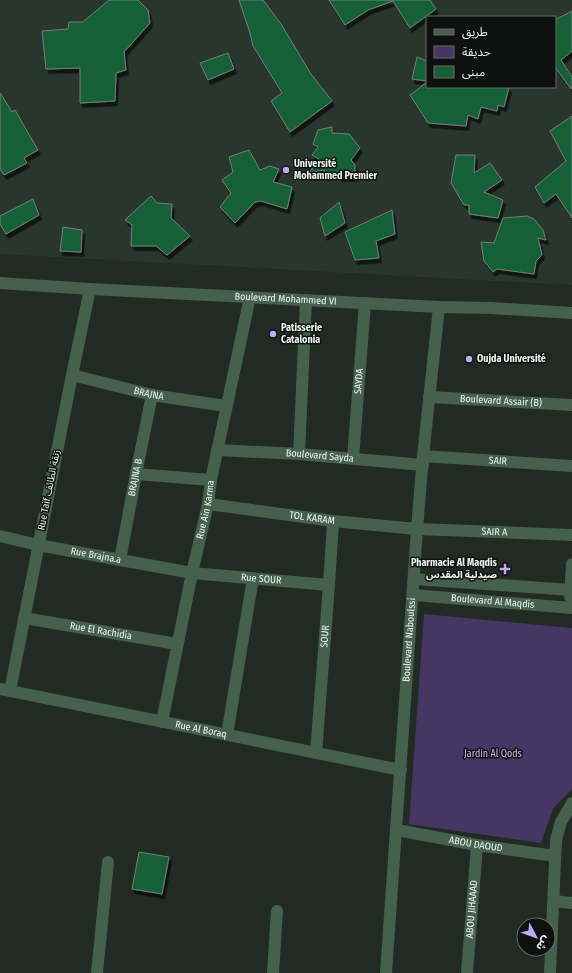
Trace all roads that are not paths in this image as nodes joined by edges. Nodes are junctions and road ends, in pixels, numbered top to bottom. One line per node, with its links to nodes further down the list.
1 (0, 283): 2 (street, Boulevard Mohammed VI)
2 (90, 289): 3 (street, Boulevard Mohammed VI); 8 (street, Rue Taïf زنقة الطائف)
3 (250, 297): 4 (street, Boulevard Mohammed VI); 12 (street, Rue Ain Karma)
4 (306, 300): 5 (street, Boulevard Mohammed VI); 14 (street)
5 (365, 303): 6 (street, Boulevard Mohammed VI); 15 (street, SAYDA)
6 (439, 307): 7 (street, Boulevard Mohammed VI); 10 (street, Boulevard Naboulssi)
7 (572, 313)
8 (72, 375): 9 (street, BRAJNA); 25 (street, Rue Taïf زنقة الطائف)
9 (152, 395): 12 (street, BRAJNA); 18 (street, BRAJNA B)
10 (429, 397): 11 (street, Boulevard Assair (B)); 16 (street, Boulevard Naboulssi)
11 (572, 405)
12 (226, 406): 13 (street, Rue Ain Karma)
13 (217, 450): 14 (street, Boulevard Sayda); 19 (street, Rue Ain Karma)
14 (299, 454): 15 (street, Boulevard Sayda)
15 (353, 458): 16 (street, Boulevard Sayda)
16 (423, 460): 17 (street, SAIR); 22 (street, Boulevard Naboulssi)
17 (572, 466)
18 (136, 474): 19 (street); 26 (street, BRAJNA B)
19 (211, 480): 20 (street, Rue Ain Karma)
20 (208, 504): 21 (street, TOL KARAM); 28 (street, Rue Ain Karma)
21 (333, 520): 22 (street, TOL KARAM); 31 (street, SOUR)
22 (417, 529): 23 (street, SAIR A); 30 (street, Boulevard Naboulssi)
23 (572, 535)
24 (0, 536): 25 (street, Rue Brajna.a)
25 (38, 545): 26 (street, Rue Brajna.a); 35 (street, Rue Taïf زنقة الطائف)
26 (120, 560): 28 (street, Rue Brajna.a)
27 (572, 564): 32 (street)
28 (192, 572): 29 (street, Rue SOUR); 36 (street, Rue Ain Karma)
29 (253, 578): 31 (street, Rue SOUR); 39 (street)
30 (414, 579): 32 (street, Boulevard Al Maqdis); 33 (street, Boulevard Naboulssi)
31 (330, 585): 40 (street, SOUR)
32 (571, 590): 34 (street)
33 (413, 595): 34 (street, Boulevard Al Maqdis); 41 (street, Boulevard Naboulssi)
34 (571, 608)
35 (24, 618): 36 (street, Rue El Rachidia); 37 (street, Rue Taïf زنقة الطائف)
36 (177, 644): 38 (street, Rue Ain Karma)
37 (5, 690): 38 (street, Rue Al Boraq)
38 (162, 722): 39 (street, Rue Al Boraq)
39 (227, 735): 40 (street, Rue Al Boraq)
40 (316, 753): 41 (street, Rue Al Boraq)
41 (401, 770): 43 (street, Boulevard Naboulssi)
42 (572, 803): 45 (street)
43 (397, 830): 44 (street, ABOU DAOUD); 52 (street, Boulevard Naboulssi)
44 (477, 845): 45 (street, ABOU DAOUD); 53 (street, ABOU JIHAAAD)
45 (555, 856): 47 (street)
46 (108, 862): 50 (street)
47 (554, 901): 48 (street); 54 (street)
48 (572, 903)
49 (277, 911): 51 (street)
50 (97, 973)
51 (273, 973)
52 (386, 973)
53 (467, 973)
54 (550, 973)

